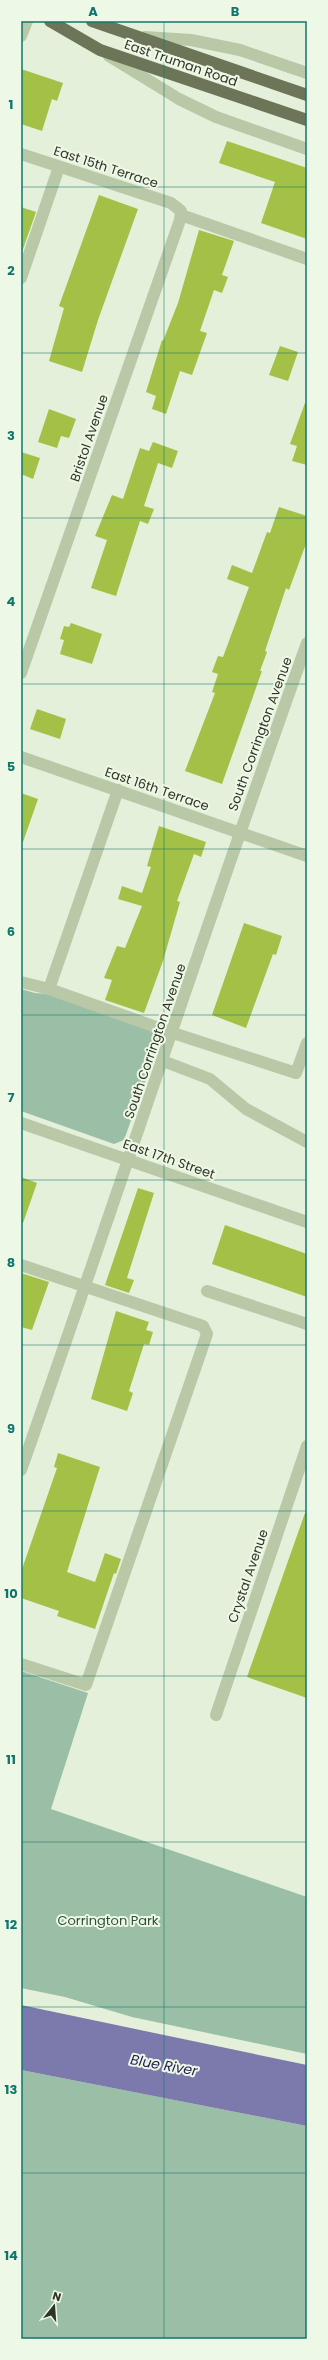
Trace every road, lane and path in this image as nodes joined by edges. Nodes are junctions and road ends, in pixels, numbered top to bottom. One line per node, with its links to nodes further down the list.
1 (27, 21): 4 (street)
2 (50, 21): 6 (main road, East Truman Road)
3 (92, 21): 5 (main road, East Truman Road)
4 (21, 36)
5 (144, 38): 7 (street); 8 (main road, East Truman Road)
6 (100, 50): 9 (main road, East Truman Road); 10 (street)
7 (307, 73)
8 (307, 95)
9 (307, 120)
10 (307, 148)
11 (21, 154): 12 (street, East 15th Terrace)
12 (59, 167): 13 (street, East 15th Terrace); 15 (street)
13 (181, 213): 14 (street, East 15th Terrace); 17 (street, Bristol Avenue)
14 (307, 259)
15 (21, 278)
16 (307, 643): 20 (street, South Corrington Avenue)
17 (21, 673)
18 (21, 757): 19 (street, East 16th Terrace)
19 (118, 790): 20 (street, East 16th Terrace); 23 (street)
20 (239, 832): 21 (street, East 16th Terrace); 24 (street, South Corrington Avenue)
21 (307, 856)
22 (21, 982): 23 (street)
23 (49, 989): 24 (street)
24 (173, 1033): 25 (street); 26 (street, South Corrington Avenue)
25 (307, 1043)
26 (163, 1061): 28 (street); 29 (street, South Corrington Avenue)
27 (21, 1123): 29 (street, East 17th Street)
28 (307, 1142)
29 (130, 1160): 30 (street, East 17th Street); 32 (street, South Corrington Avenue)
30 (307, 1222)
31 (21, 1265): 32 (street)
32 (85, 1287): 36 (street, South Corrington Avenue); 37 (street)
33 (207, 1291): 34 (street)
34 (307, 1324)
35 (307, 1446): 38 (street, Crystal Avenue)
36 (21, 1470)
37 (23, 1664)
38 (216, 1715)

